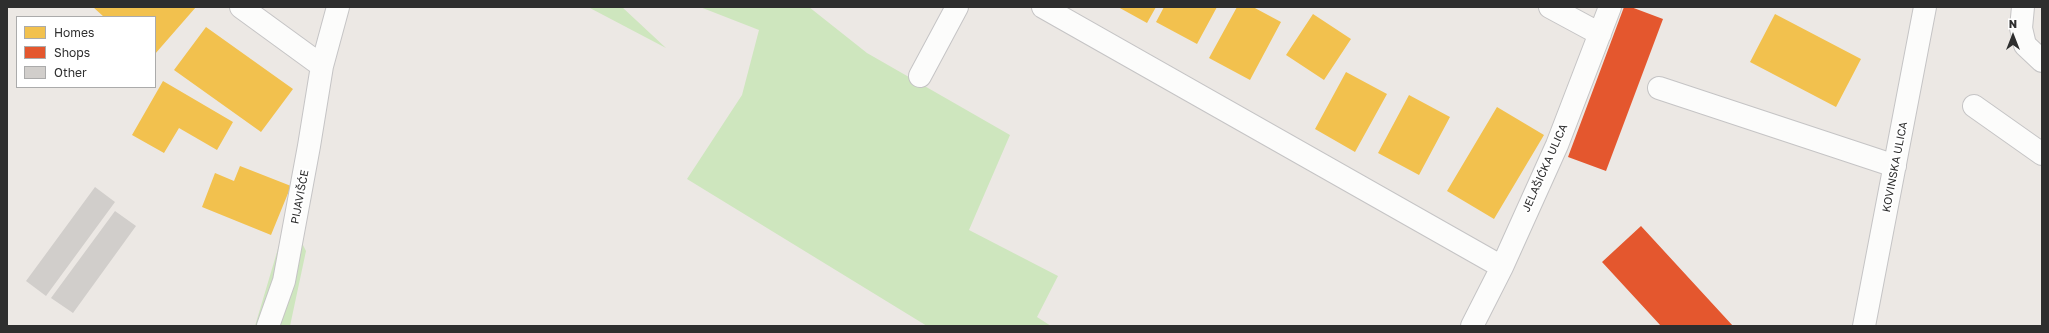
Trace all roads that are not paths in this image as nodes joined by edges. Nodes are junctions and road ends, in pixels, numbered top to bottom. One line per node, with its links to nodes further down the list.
1 (241, 7): 11 (street)
2 (338, 7): 11 (street, PIJAVIŠĆE)
3 (957, 7): 12 (street)
4 (1043, 7): 17 (street)
5 (1550, 7): 9 (street)
6 (1610, 7): 9 (street, JELAŠIĆKA ULICA)
7 (1926, 7): 16 (street, KOVINSKA ULICA)
8 (2023, 7): 10 (street)
9 (1600, 34): 17 (street, JELAŠIĆKA ULICA)
10 (2042, 61)
11 (322, 66): 18 (street, PIJAVIŠĆE)
12 (920, 76)
13 (1659, 88): 16 (street)
14 (1974, 106): 15 (street)
15 (2042, 154)
16 (1895, 166): 20 (street, KOVINSKA ULICA)
17 (1502, 267): 19 (street, JELAŠIĆKA ULICA)
18 (268, 326)
19 (1472, 326)
20 (1864, 326)

